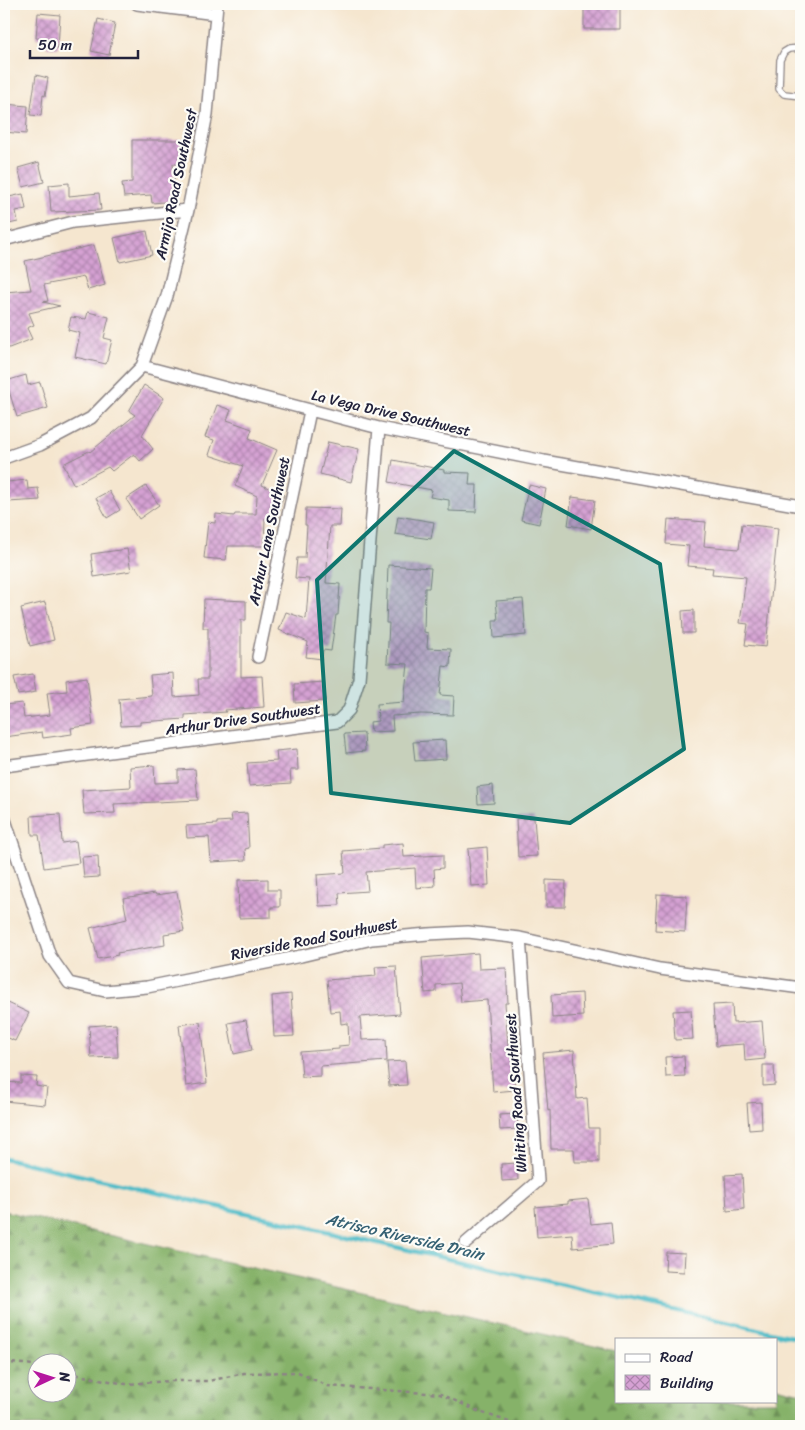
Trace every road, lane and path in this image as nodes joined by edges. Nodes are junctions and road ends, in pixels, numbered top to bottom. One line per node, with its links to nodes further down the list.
1 (137, 4): 2 (street)
2 (216, 9): 5 (street, Armijo Road Southwest)
3 (801, 48): 4 (lane)
4 (801, 96)
5 (188, 210): 6 (street); 7 (street, Armijo Road Southwest)
6 (4, 240)
7 (142, 366): 8 (street, La Vega Drive Southwest); 10 (street)
8 (310, 411): 9 (street, La Vega Drive Southwest); 12 (street, Arthur Lane Southwest)
9 (379, 428): 11 (street, La Vega Drive Southwest); 13 (street, Arthur Drive Southwest)
10 (4, 458)
11 (801, 506)
12 (258, 657)
13 (4, 766)
14 (4, 817): 15 (street, Riverside Road Southwest)
15 (520, 938): 16 (street, Riverside Road Southwest); 17 (street, Whiting Road Southwest)
16 (801, 988)
17 (466, 1243)
18 (4, 1363): 19 (path)
19 (28, 1364)
20 (78, 1375): 21 (path)
21 (521, 1426)

